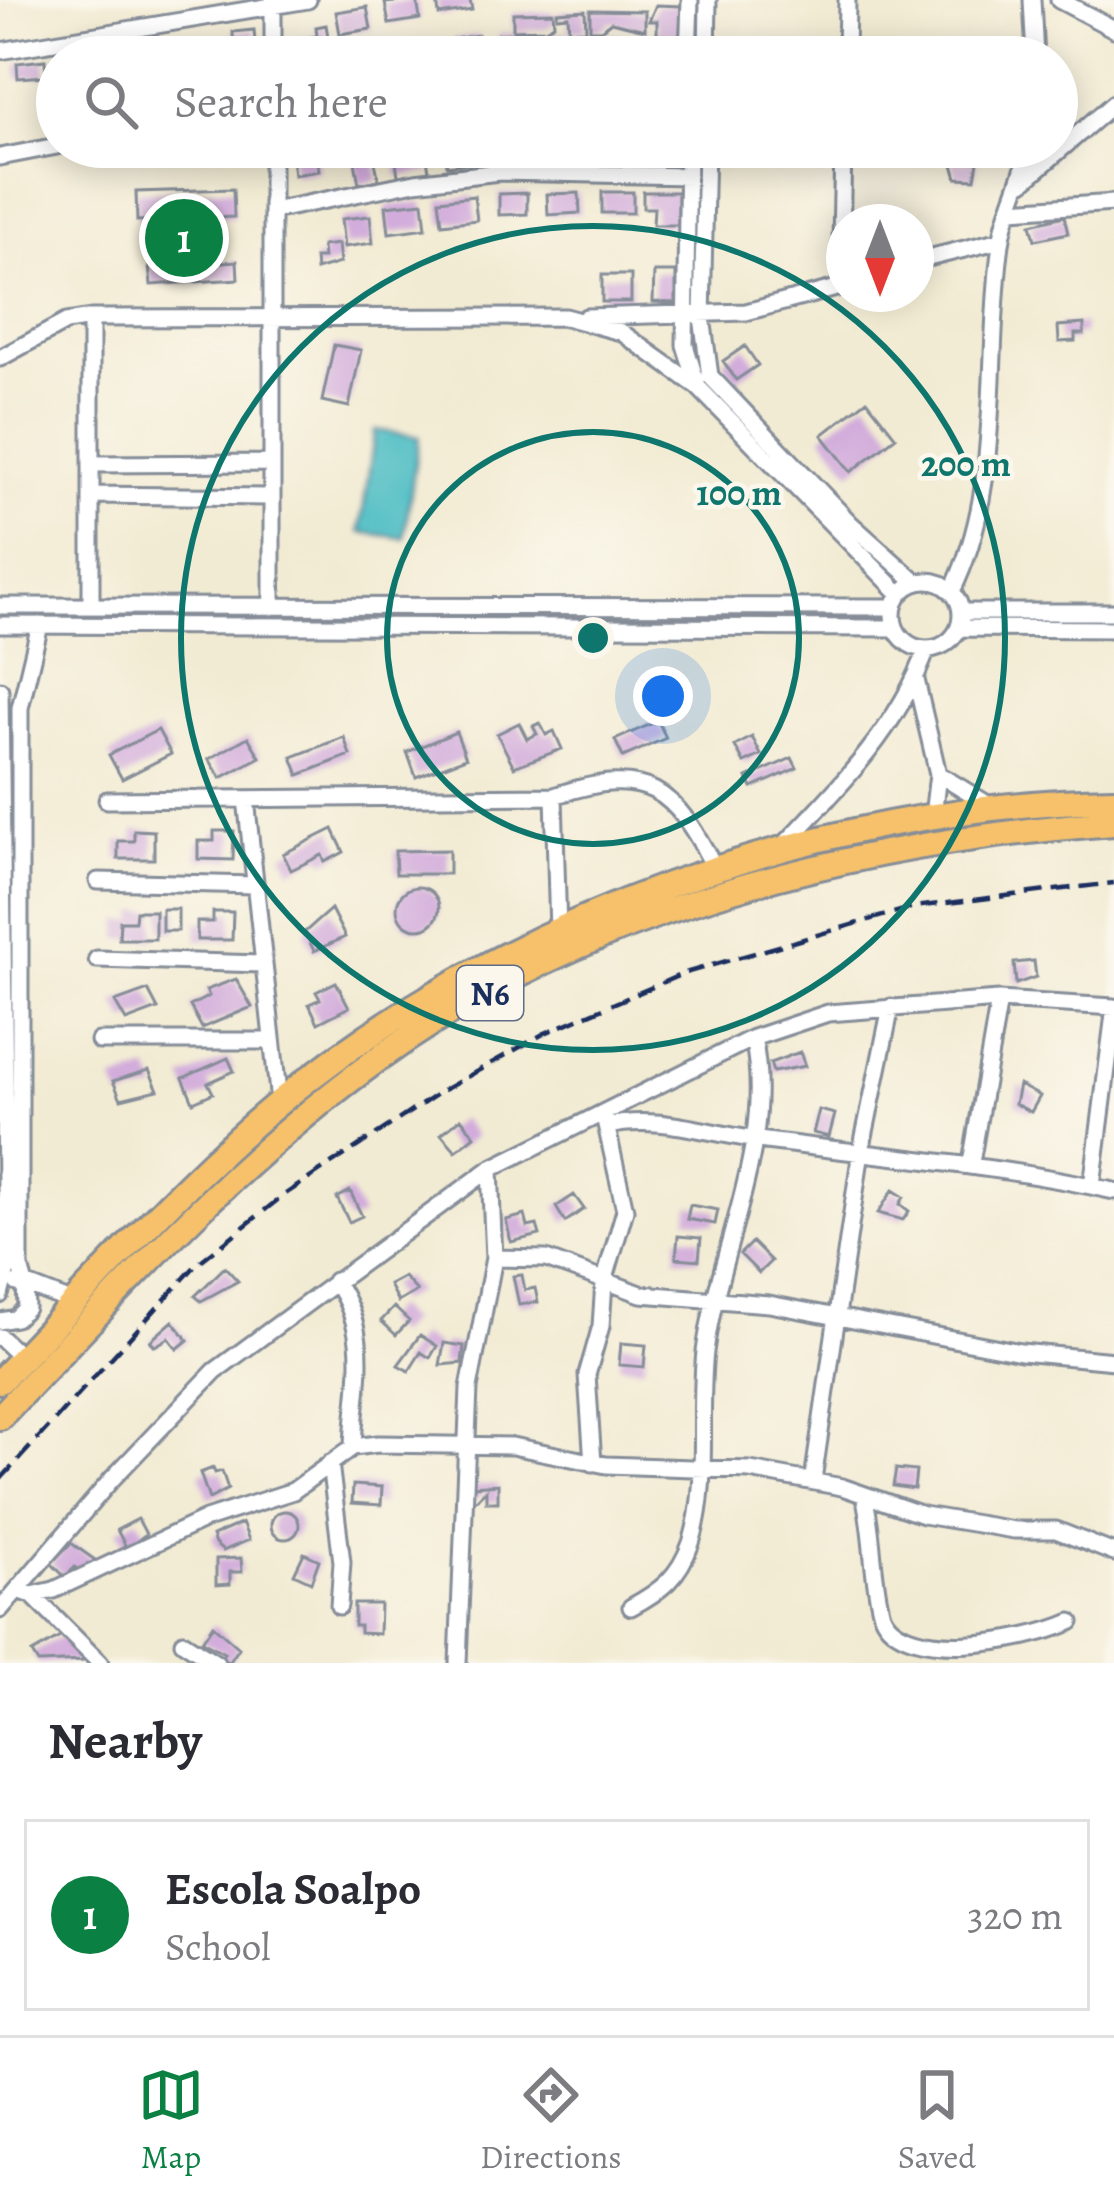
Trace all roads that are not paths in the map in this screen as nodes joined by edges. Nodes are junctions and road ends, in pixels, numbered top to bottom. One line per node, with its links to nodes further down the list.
1 (308, 0): 5 (street)
2 (847, 0): 13 (street)
3 (1032, 0): 14 (street)
4 (1059, 0): 8 (street)
5 (273, 3): 9 (street); 10 (street)
6 (689, 4): 7 (street); 11 (street)
7 (708, 4): 12 (street)
8 (1114, 29)
9 (89, 36)
10 (273, 36)
11 (688, 36)
12 (707, 36)
13 (846, 36)
14 (1034, 36)
15 (36, 46): 16 (street)
16 (0, 52)
17 (1114, 103): 18 (street)
18 (1078, 134)
19 (36, 150): 20 (street)
20 (0, 158)
21 (272, 168): 32 (street)
22 (688, 168): 27 (street)
23 (703, 168): 33 (street)
24 (843, 168): 30 (street)
25 (1025, 168): 28 (street)
26 (1039, 168): 28 (street)
27 (688, 176): 32 (street); 33 (street)
28 (1023, 182): 31 (street)
29 (1114, 202): 31 (street)
30 (843, 204)
31 (1011, 210): 34 (street)
32 (272, 211): 40 (street)
33 (696, 217): 38 (street)
34 (1001, 240): 35 (street); 48 (street)
35 (934, 257)
36 (826, 292): 38 (street)
37 (565, 317): 38 (street); 40 (street); 42 (street)
38 (694, 317): 42 (street); 47 (street)
39 (91, 318): 40 (street); 41 (street); 44 (street)
40 (270, 318): 43 (street)
41 (0, 358)
42 (698, 387): 49 (street)
43 (270, 463): 44 (street); 46 (street)
44 (91, 464): 45 (street)
45 (91, 495): 46 (street); 51 (street)
46 (271, 497): 52 (street)
47 (916, 582): 48 (street); 49 (street)
48 (952, 591): 54 (street)
49 (897, 600): 52 (street); 57 (street)
50 (0, 606): 51 (street)
51 (91, 606): 52 (street)
52 (272, 607)
53 (1114, 612): 54 (street)
54 (960, 620): 58 (street); 59 (street)
55 (0, 625): 56 (street)
56 (40, 626): 57 (street); 68 (street)
57 (895, 628): 59 (street)
58 (1114, 629)
59 (927, 649): 60 (street)
60 (916, 680): 62 (street); 64 (street)
61 (0, 690): 68 (street)
62 (938, 774): 69 (street); 70 (street)
63 (554, 796): 65 (street); 74 (street); 77 (street)
64 (830, 797): 72 (street); 73 (street)
65 (245, 799): 66 (street); 76 (street)
66 (107, 800)
67 (1114, 800): 69 (highway, N6)
68 (12, 805): 97 (street); 98 (street)
69 (995, 808): 70 (highway, N6)
70 (933, 816): 72 (highway, N6)
71 (1114, 823): 107 (highway, N6)
72 (833, 835): 73 (highway, N6)
73 (780, 850): 74 (highway, N6)
74 (716, 872): 77 (highway, N6)
75 (98, 881): 76 (street)
76 (254, 885): 79 (street)
77 (558, 932): 86 (highway, N6)
78 (98, 959): 79 (street)
79 (262, 964): 85 (street)
80 (999, 1000): 81 (street); 82 (street); 90 (street)
81 (891, 1007): 83 (street); 89 (street)
82 (1114, 1010): 92 (street)
83 (752, 1038): 87 (street); 88 (street)
84 (98, 1041): 85 (street)
85 (269, 1041): 86 (street)
86 (279, 1102): 100 (highway, N6)
87 (605, 1118): 88 (street); 91 (street); 96 (street)
88 (752, 1139): 89 (street); 99 (street)
89 (861, 1151): 90 (street); 101 (street)
90 (970, 1163): 92 (street)
91 (490, 1169): 94 (street); 95 (street)
92 (1092, 1186): 93 (street)
93 (1114, 1191)
94 (494, 1258): 96 (street); 108 (street)
95 (334, 1281): 109 (street); 116 (street)
96 (604, 1282): 99 (street); 111 (street)
97 (26, 1284): 98 (street); 100 (street); 102 (street)
98 (2, 1291)
99 (713, 1300): 101 (street); 112 (street)
100 (74, 1303): 104 (highway, N6)
101 (836, 1316): 105 (street); 113 (street)
102 (0, 1321)
103 (0, 1336): 104 (street)
104 (22, 1358): 106 (highway, N6)
105 (1114, 1361)
106 (0, 1381)
107 (0, 1417)
108 (468, 1445): 109 (street); 111 (street); 124 (street)
109 (353, 1447): 110 (street)
110 (329, 1463): 116 (street); 117 (street)
111 (593, 1463): 112 (street)
112 (699, 1466): 113 (street); 118 (street)
113 (812, 1480): 114 (street)
114 (864, 1495): 115 (street); 120 (street)
115 (1114, 1553)
116 (25, 1592): 119 (street); 122 (street)
117 (339, 1606)
118 (631, 1607)
119 (0, 1610)
120 (1071, 1622)
121 (183, 1642): 123 (street)
122 (100, 1663)
123 (216, 1663)
124 (458, 1663)

